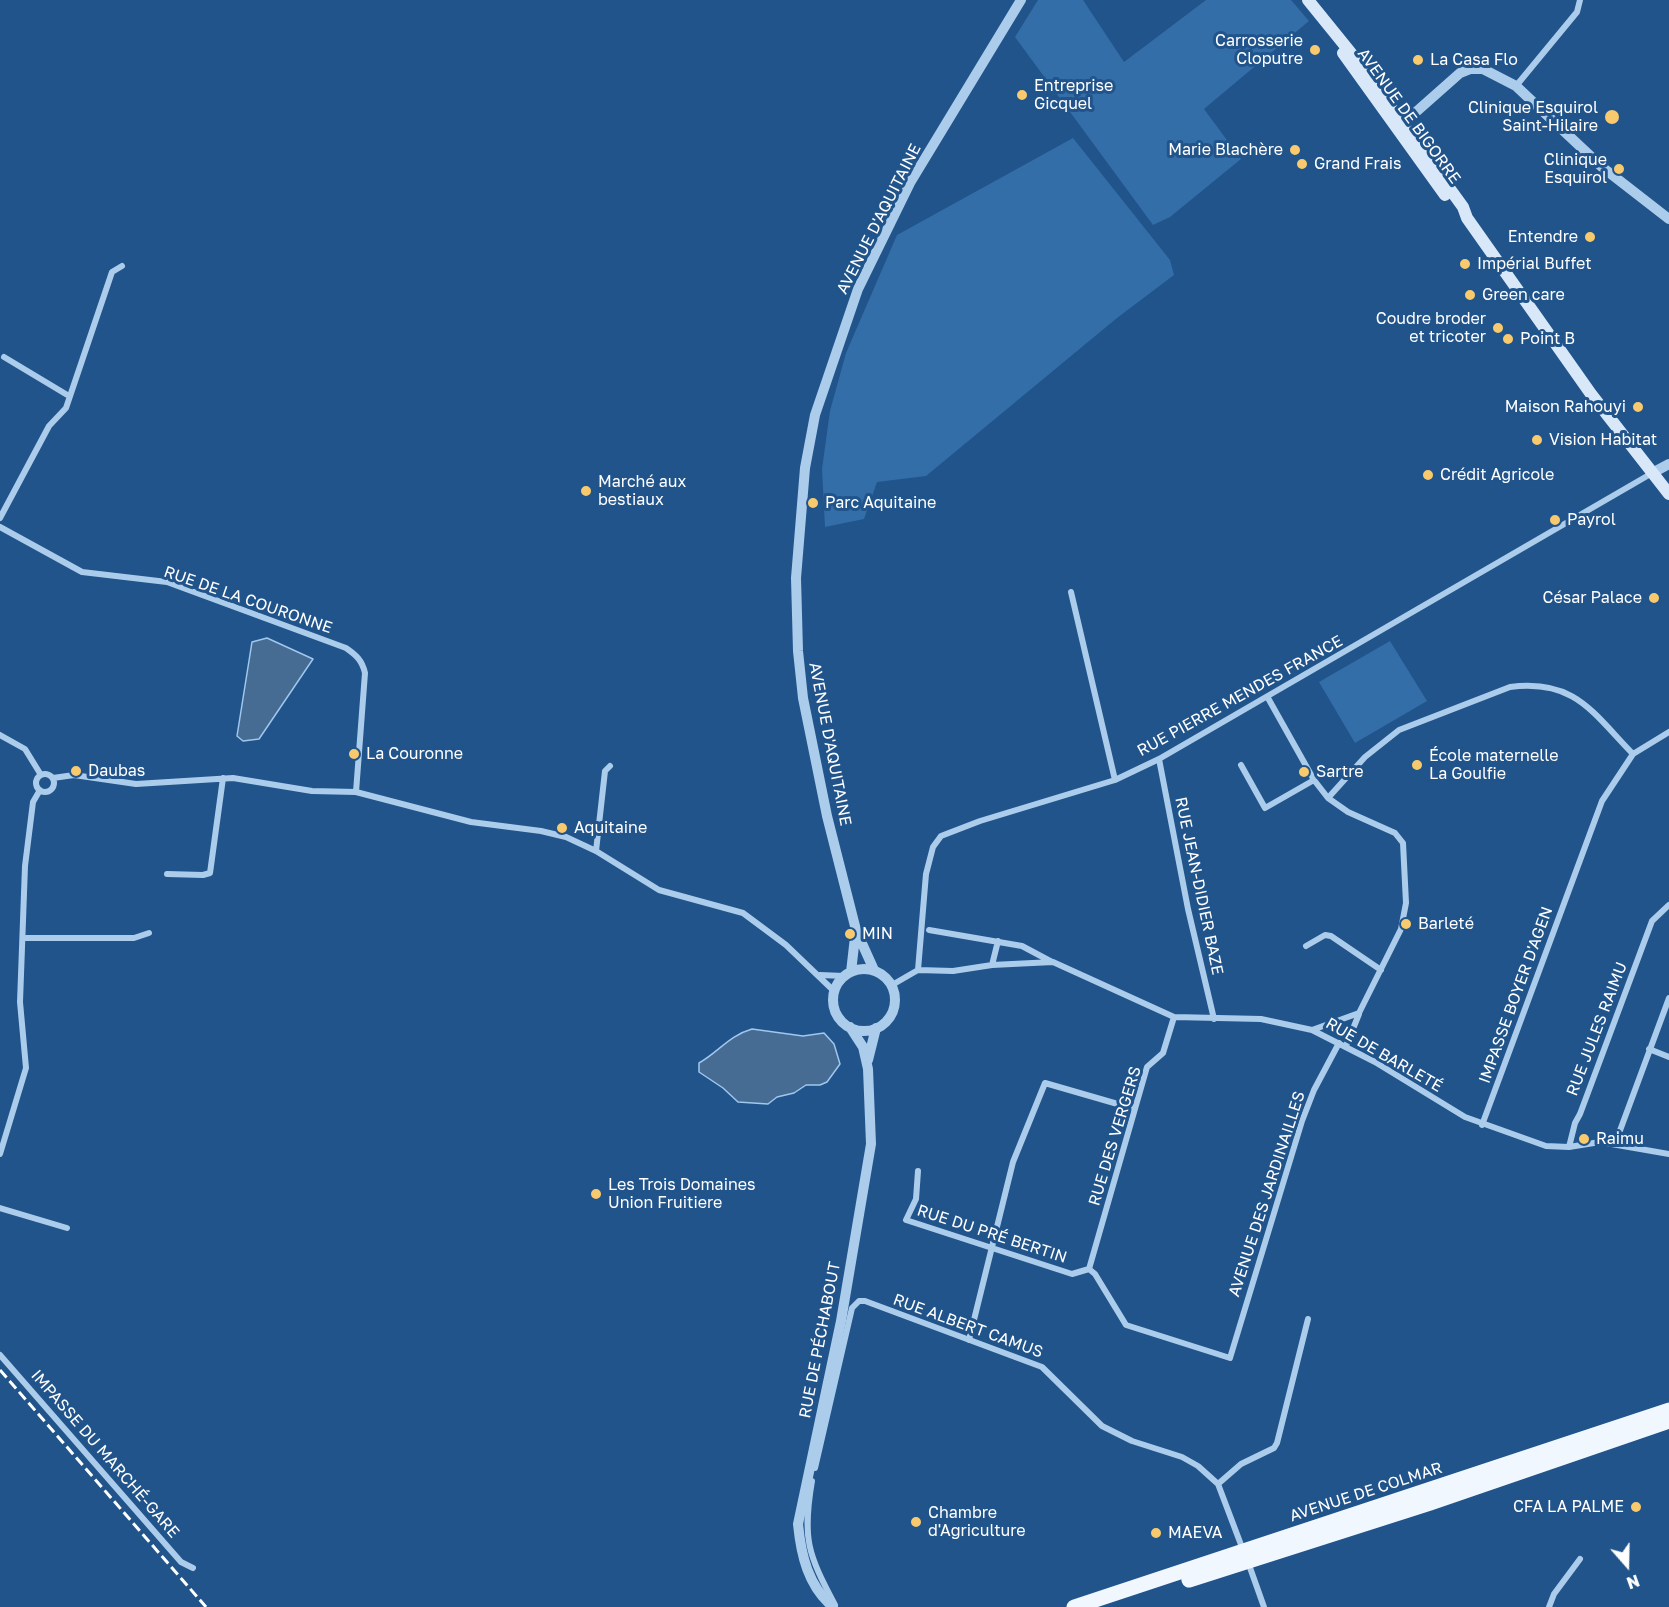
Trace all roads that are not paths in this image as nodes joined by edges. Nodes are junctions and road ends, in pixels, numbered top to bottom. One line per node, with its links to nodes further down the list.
1 (1021, 0): 37 (street, AVENUE D'AQUITAINE)
2 (1308, 0): 4 (main road, AVENUE DE BIGORRE)
3 (1580, 0): 6 (street)
4 (1329, 28): 5 (main road, AVENUE DE BIGORRE); 7 (main road, AVENUE DE BIGORRE)
5 (1361, 81): 7 (main road); 8 (main road, AVENUE DE BIGORRE)
6 (1516, 86): 7 (street); 9 (street)
7 (1401, 125): 8 (main road, AVENUE DE BIGORRE)
8 (1467, 218): 14 (main road, AVENUE DE BIGORRE)
9 (1669, 219)
10 (122, 266): 12 (street)
11 (4, 357): 12 (street)
12 (69, 396): 16 (street)
13 (1669, 464): 14 (street)
14 (1654, 472): 15 (main road, AVENUE DE BIGORRE); 19 (street, RUE PIERRE MENDES FRANCE)
15 (1669, 494)
16 (0, 518)
17 (0, 527): 32 (street, RUE DE LA COURONNE)
18 (1071, 592): 29 (street)
19 (1268, 698): 23 (street, RUE PIERRE MENDES FRANCE); 30 (street, AVENUE DES JARDINAILLES)
20 (1669, 732): 22 (street)
21 (0, 735): 26 (street)
22 (1633, 754): 33 (street); 64 (street, IMPASSE BOYER D'AGEN)
23 (1159, 759): 29 (street, RUE PIERRE MENDES FRANCE); 55 (street, RUE JEAN-DIDIER BAZE)
24 (1241, 765): 30 (street)
25 (610, 766): 34 (street)
26 (41, 775): 27 (street); 31 (street)
27 (53, 778): 28 (street); 31 (street)
28 (223, 778): 32 (street); 35 (street)
29 (1115, 780): 46 (street, RUE PIERRE MENDES FRANCE)
30 (1314, 780): 33 (street, AVENUE DES JARDINAILLES)
31 (40, 790): 40 (street)
32 (356, 792): 34 (street)
33 (1328, 798): 47 (street, AVENUE DES JARDINAILLES)
34 (596, 851): 49 (street)
35 (167, 874)
36 (1669, 905): 66 (street, RUE JULES RAIMU)
37 (856, 930): 45 (street, AVENUE D'AQUITAINE); 48 (street, AVENUE D'AQUITAINE)
38 (929, 930): 41 (street, RUE DE BARLETÉ)
39 (149, 933): 40 (street)
40 (23, 938): 67 (street)
41 (998, 941): 43 (street, RUE DE BARLETÉ); 44 (street)
42 (1306, 946): 47 (street)
43 (1053, 962): 44 (street, RUE DE BARLETÉ); 54 (street, RUE DE BARLETÉ)
44 (992, 965): 46 (street, RUE DE BARLETÉ)
45 (874, 970): 48 (street); 50 (street)
46 (918, 970): 50 (street)
47 (1381, 970): 53 (street, AVENUE DES JARDINAILLES)
48 (848, 974): 49 (street); 51 (street)
49 (820, 975): 51 (street)
50 (892, 985): 57 (street)
51 (835, 992): 56 (street)
52 (1669, 998): 60 (street)
53 (1359, 1013): 58 (street); 59 (street, AVENUE DES JARDINAILLES)
54 (1174, 1017): 55 (street, RUE DE BARLETÉ); 63 (street, RUE DES VERGERS)
55 (1214, 1019): 58 (street, RUE DE BARLETÉ)
56 (850, 1027): 57 (street); 62 (street, RUE DE PÉCHABOUT)
57 (876, 1028): 62 (street, RUE DE PÉCHABOUT)
58 (1312, 1030): 59 (street, RUE DE BARLETÉ)
59 (1342, 1044): 64 (street, RUE DE BARLETÉ); 77 (street, AVENUE DES JARDINAILLES)
60 (1649, 1049): 61 (street); 65 (street)
61 (1669, 1057)
62 (868, 1069): 84 (street, RUE DE PÉCHABOUT)
63 (1135, 1109): 72 (street); 73 (street, RUE DES VERGERS)
64 (1482, 1125): 66 (street, RUE DE BARLETÉ)
65 (1614, 1143): 66 (street, RUE DE BARLETÉ); 68 (street, RUE DE BARLETÉ)
66 (1569, 1147)
67 (0, 1154)
68 (1669, 1154)
69 (918, 1171): 72 (street, RUE DU PRÉ BERTIN)
70 (0, 1208): 71 (street)
71 (67, 1228)
72 (991, 1250): 73 (street, RUE DU PRÉ BERTIN); 75 (street)
73 (1089, 1269): 77 (street, RUE DU PRÉ BERTIN)
74 (1308, 1319): 80 (street)
75 (969, 1340): 80 (street, RUE ALBERT CAMUS); 84 (street, RUE ALBERT CAMUS)
76 (0, 1354): 83 (street, IMPASSE DU MARCHÉ-GARE)
77 (1230, 1358)
78 (1669, 1410): 81 (main road, AVENUE DE COLMAR)
79 (1669, 1421): 81 (main road, AVENUE DE COLMAR)
80 (1218, 1484): 81 (street, RUE ALBERT CAMUS)
81 (1244, 1552): 85 (main road, AVENUE DE COLMAR); 86 (main road, AVENUE DE COLMAR); 87 (street, RUE ALBERT CAMUS)
82 (1580, 1559): 88 (street)
83 (193, 1568)
84 (835, 1607)
85 (1074, 1607)
86 (1107, 1607)
87 (1264, 1607)
88 (1549, 1607)

